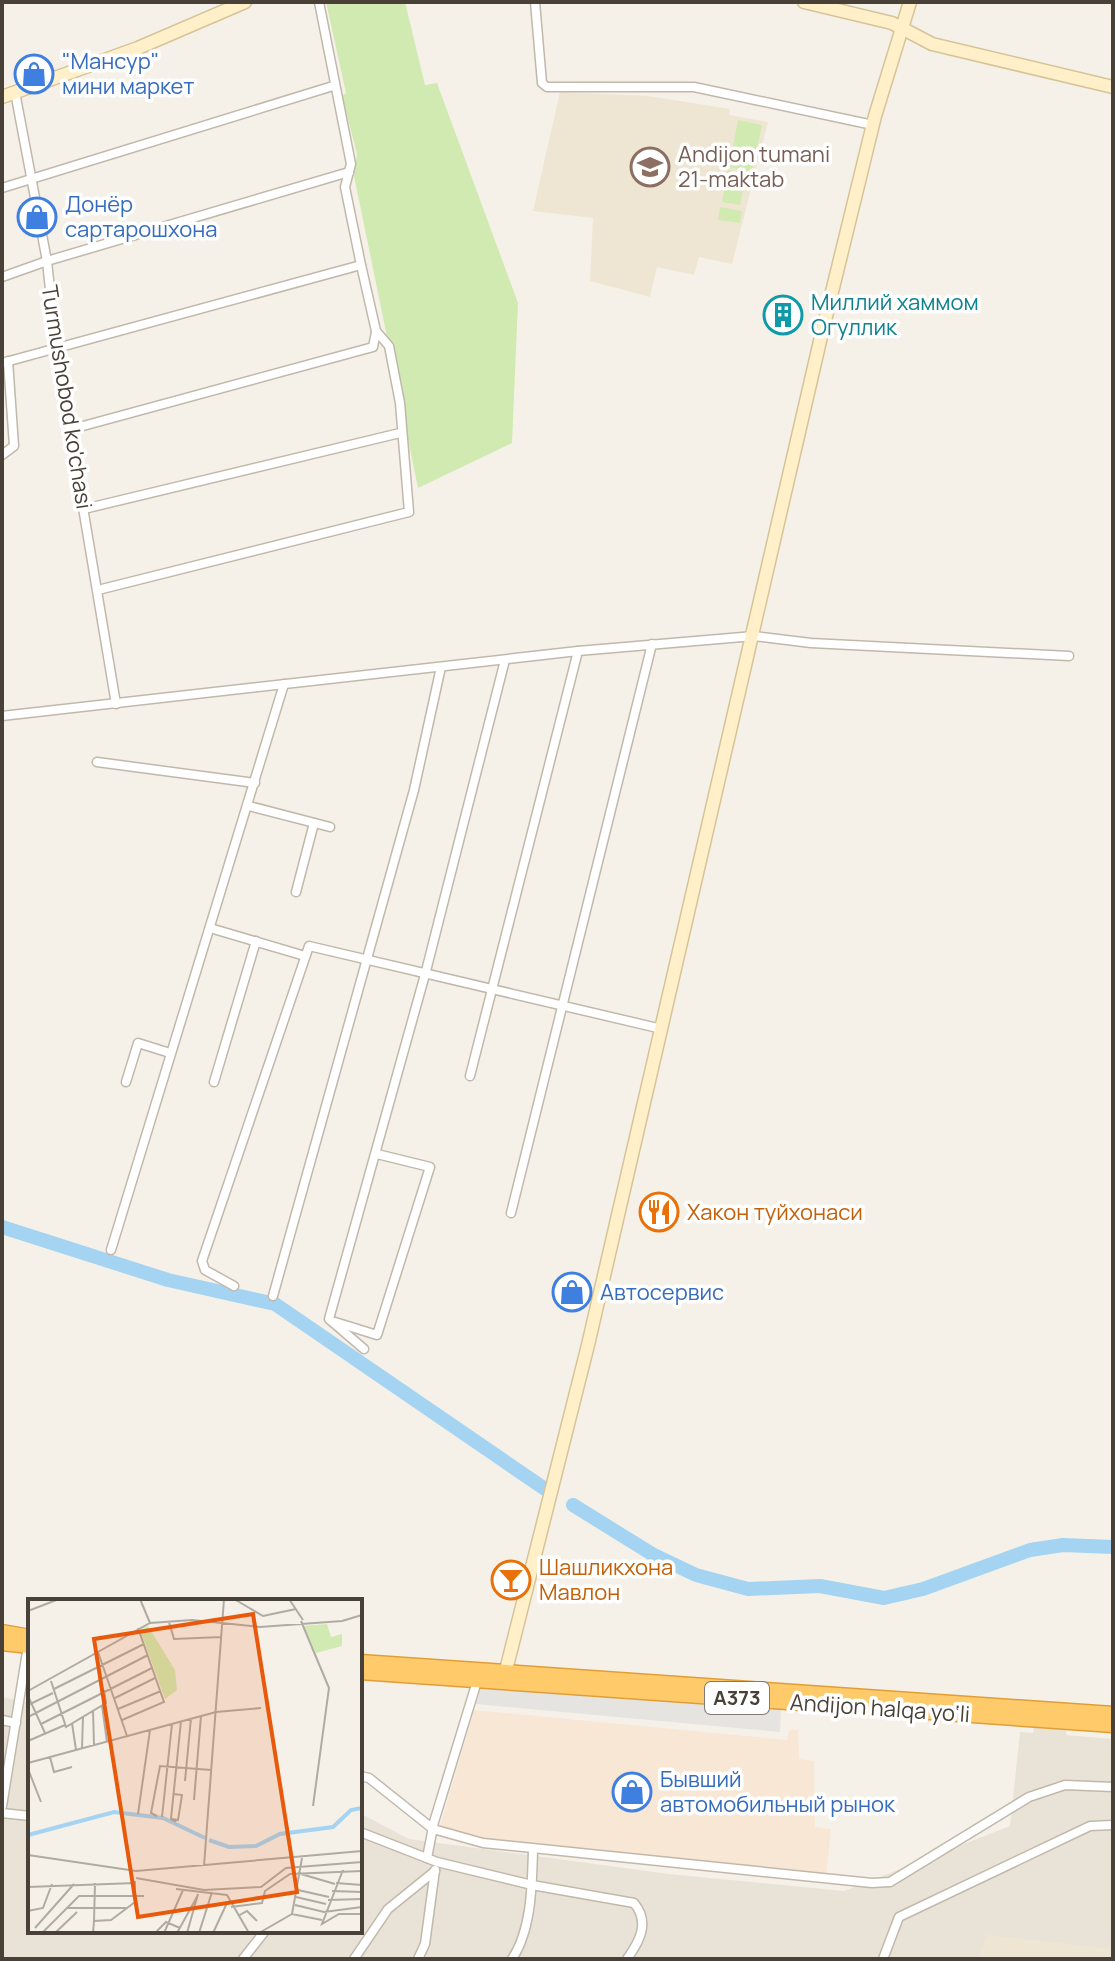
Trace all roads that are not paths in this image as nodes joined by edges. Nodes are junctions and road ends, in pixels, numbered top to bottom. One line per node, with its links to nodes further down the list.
1 (245, 2): 9 (main road)
2 (319, 2): 7 (street)
3 (535, 2): 10 (street)
4 (804, 2): 6 (main road)
5 (910, 2): 6 (main road)
6 (903, 29): 8 (main road); 10 (main road)
7 (333, 86): 11 (street); 12 (street)
8 (1113, 87)
9 (8, 94): 12 (street, Turmushobod ko'chasi)
10 (873, 125): 25 (main road)
11 (349, 172): 14 (street); 15 (street)
12 (32, 178): 13 (street); 14 (street, Turmushobod ko'chasi)
13 (2, 188)
14 (47, 261): 16 (street); 18 (street, Turmushobod ko'chasi)
15 (361, 265): 17 (street); 18 (street)
16 (2, 277)
17 (376, 331): 20 (street); 21 (street)
18 (56, 347): 19 (street); 20 (street, Turmushobod ko'chasi)
19 (5, 362): 22 (street)
20 (72, 429): 23 (street, Turmushobod ko'chasi)
21 (400, 433): 23 (street); 24 (street)
22 (2, 455)
23 (84, 509): 24 (street, Turmushobod ko'chasi)
24 (98, 590): 32 (street, Turmushobod ko'chasi)
25 (754, 636): 26 (street); 28 (street); 47 (main road)
26 (652, 644): 27 (street); 46 (street)
27 (578, 651): 29 (street); 45 (street)
28 (1069, 656)
29 (505, 660): 30 (street); 44 (street)
30 (441, 667): 31 (street); 43 (street)
31 (284, 684): 32 (street); 35 (street)
32 (116, 704): 33 (street)
33 (2, 716)
34 (97, 762): 35 (street)
35 (255, 783): 36 (street)
36 (249, 806): 37 (street); 40 (street)
37 (314, 823): 38 (street); 39 (street)
38 (330, 827)
39 (296, 892)
40 (210, 928): 41 (street); 48 (street)
41 (256, 941): 42 (street); 51 (street)
42 (305, 956): 43 (street); 55 (street)
43 (368, 957): 44 (street); 56 (street)
44 (426, 971): 45 (street); 52 (street)
45 (493, 987): 46 (street); 49 (street)
46 (562, 1006): 47 (street); 53 (street)
47 (662, 1029): 67 (main road)
48 (170, 1053): 50 (street); 54 (street)
49 (470, 1076)
50 (126, 1082)
51 (214, 1082)
52 (377, 1154): 57 (street); 57 (street)
53 (511, 1213)
54 (111, 1250)
55 (234, 1286)
56 (273, 1296)
57 (331, 1320): 58 (street)
58 (364, 1349)
59 (2, 1632): 61 (highway)
60 (2, 1643): 62 (highway)
61 (28, 1643)
62 (28, 1643)
63 (362, 1662): 66 (highway, Andijon halqa yo‘li / A373)
64 (28, 1666): 68 (street)
65 (362, 1672): 66 (highway, Andijon halqa yo‘li / A373)
66 (479, 1675): 67 (highway, Andijon halqa yo‘li / A373); 79 (street)
67 (504, 1676): 69 (highway, Andijon halqa yo‘li / A373); 72 (highway, Andijon halqa yo‘li / A373)
68 (27, 1689): 71 (street)
69 (1113, 1714)
70 (2, 1720): 71 (street)
71 (16, 1723): 75 (street)
72 (1113, 1725)
73 (362, 1776): 79 (street)
74 (1113, 1787): 81 (street)
75 (2, 1806)
76 (2, 1813): 77 (street)
77 (28, 1816)
78 (1113, 1825): 91 (street)
79 (433, 1829): 81 (street); 82 (street)
80 (362, 1833): 82 (street)
81 (533, 1851): 84 (street)
82 (427, 1858): 83 (street)
83 (436, 1866): 84 (street); 88 (street); 89 (street)
84 (532, 1885): 86 (street); 90 (street)
85 (263, 1933): 87 (street)
86 (630, 1958)
87 (243, 1959)
88 (354, 1959)
89 (418, 1959)
90 (512, 1959)
91 (883, 1959)

